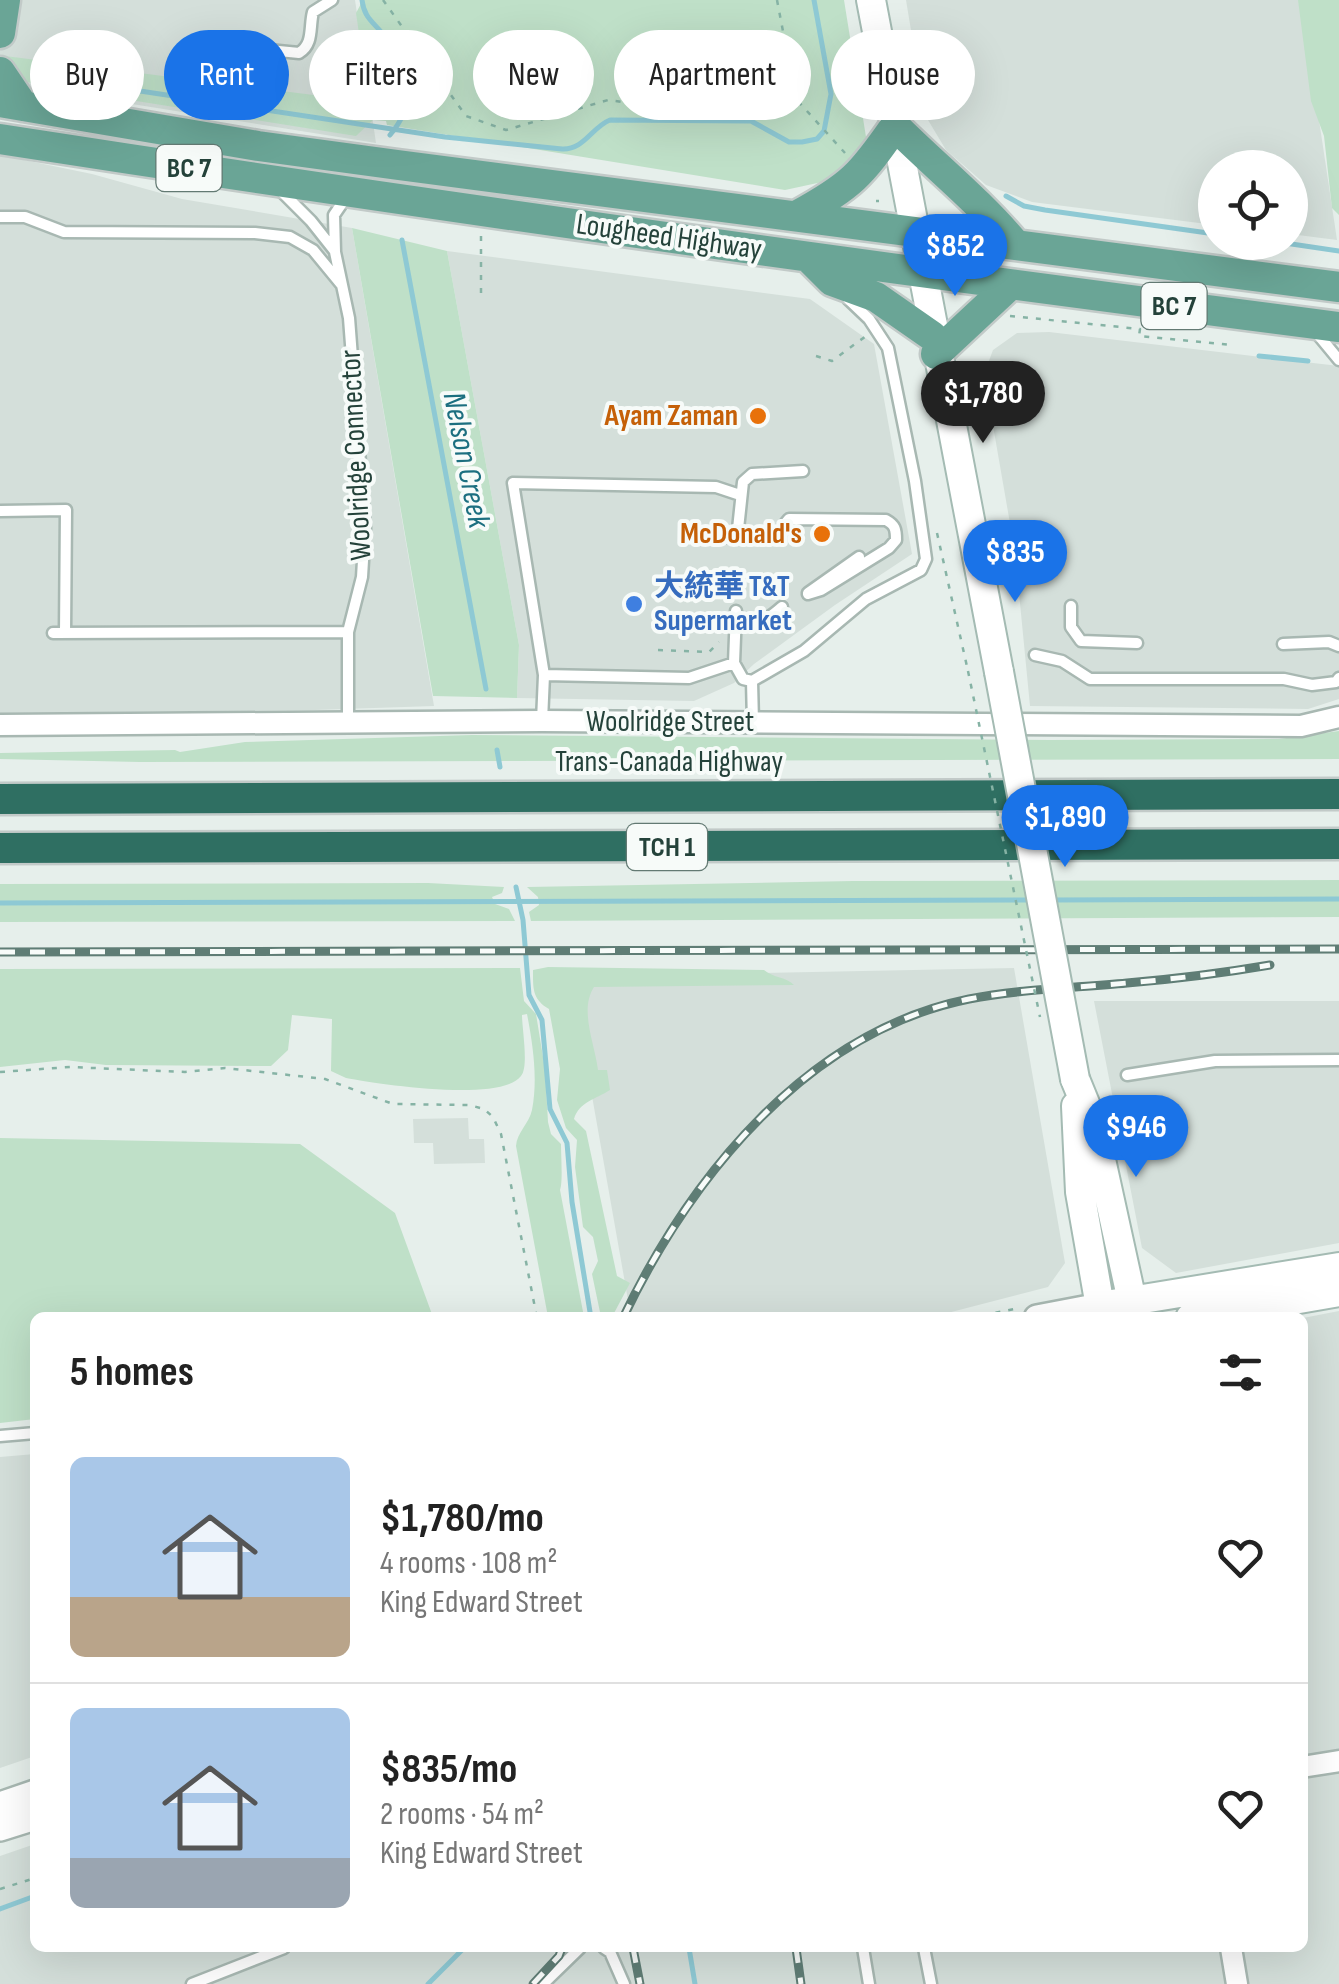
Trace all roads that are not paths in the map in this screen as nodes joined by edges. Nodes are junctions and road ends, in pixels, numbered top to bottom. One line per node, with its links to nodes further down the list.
1 (4, 0): 4 (main road)
2 (332, 0): 5 (lane)
3 (871, 0): 8 (main road)
4 (0, 33)
5 (289, 53)
6 (0, 72): 7 (main road)
7 (12, 104): 12 (main road, Lougheed Highway / BC 7)
8 (896, 126): 12 (main road); 14 (main road); 15 (main road)
9 (0, 139): 10 (main road, Lougheed Highway / BC 7)
10 (271, 181): 11 (main road, Lougheed Highway / BC 7); 16 (lane)
11 (358, 188): 16 (lane, Woolridge Connector); 17 (main road, Lougheed Highway / BC 7)
12 (798, 215): 14 (main road, Lougheed Highway / BC 7)
13 (0, 218): 22 (lane)
14 (916, 232): 15 (main road, Lougheed Highway / BC 7); 18 (main road)
15 (1014, 244): 21 (main road, Lougheed Highway / BC 7)
16 (335, 252): 22 (lane, Woolridge Connector)
17 (808, 257): 18 (main road, Lougheed Highway / BC 7); 19 (main road)
18 (922, 272): 20 (main road, Lougheed Highway / BC 7); 25 (main road)
19 (832, 281): 25 (main road); 47 (lane)
20 (1009, 286): 23 (main road, Lougheed Highway / BC 7); 25 (main road)
21 (1339, 286)
22 (344, 287): 39 (lane, Woolridge Connector)
23 (1308, 323): 24 (main road, Lougheed Highway / BC 7); 26 (lane)
24 (1339, 327)
25 (934, 345): 61 (main road, bridge)
26 (1339, 360)
27 (803, 470): 28 (lane)
28 (740, 495): 31 (lane); 45 (lane)
29 (0, 510): 39 (lane)
30 (784, 525): 32 (lane)
31 (720, 538)
32 (858, 557)
33 (719, 582): 34 (lane)
34 (736, 583)
35 (1070, 606): 40 (lane)
36 (782, 607): 38 (lane)
37 (736, 611): 38 (lane)
38 (726, 626): 44 (lane)
39 (348, 632): 50 (lane, Woolridge Connector)
40 (1137, 643)
41 (1283, 644): 42 (lane)
42 (1339, 646)
43 (1034, 655): 46 (lane)
44 (734, 663): 45 (lane); 47 (lane)
45 (544, 675): 49 (lane)
46 (1339, 678)
47 (752, 681): 51 (lane)
48 (1339, 716): 51 (street, Woolridge Street)
49 (542, 721): 50 (street, Woolridge Street); 51 (street, Woolridge Street)
50 (348, 722): 52 (street, Woolridge Street)
51 (753, 723)
52 (0, 725)
53 (0, 786): 56 (highway)
54 (1339, 794): 56 (highway, Trans-Canada Highway / TCH 1)
55 (0, 799): 56 (highway, Trans-Canada Highway / TCH 1)
56 (150, 800)
57 (1339, 844): 58 (highway, TCH 1)
58 (0, 848)
59 (1339, 1060): 60 (lane)
60 (1128, 1074)
61 (1075, 1079): 64 (main road); 66 (main road)
62 (1339, 1267): 64 (main road)
63 (1339, 1292): 67 (main road)
64 (1130, 1310): 66 (main road)
65 (1034, 1311): 66 (street)
66 (1101, 1312)
67 (1224, 1312)
68 (30, 1433): 69 (lane)
69 (0, 1436)
70 (1339, 1761): 71 (street)
71 (1308, 1766)
72 (30, 1795): 73 (street)
73 (0, 1805)
74 (30, 1818): 75 (street)
75 (0, 1828)
76 (274, 1952): 82 (lane)
77 (576, 1952): 83 (lane)
78 (610, 1952): 84 (lane)
79 (864, 1952): 85 (lane)
80 (925, 1952): 86 (lane)
81 (1232, 1952): 87 (street)
82 (192, 1984)
83 (543, 1984)
84 (624, 1984)
85 (869, 1984)
86 (931, 1984)
87 (1237, 1984)

